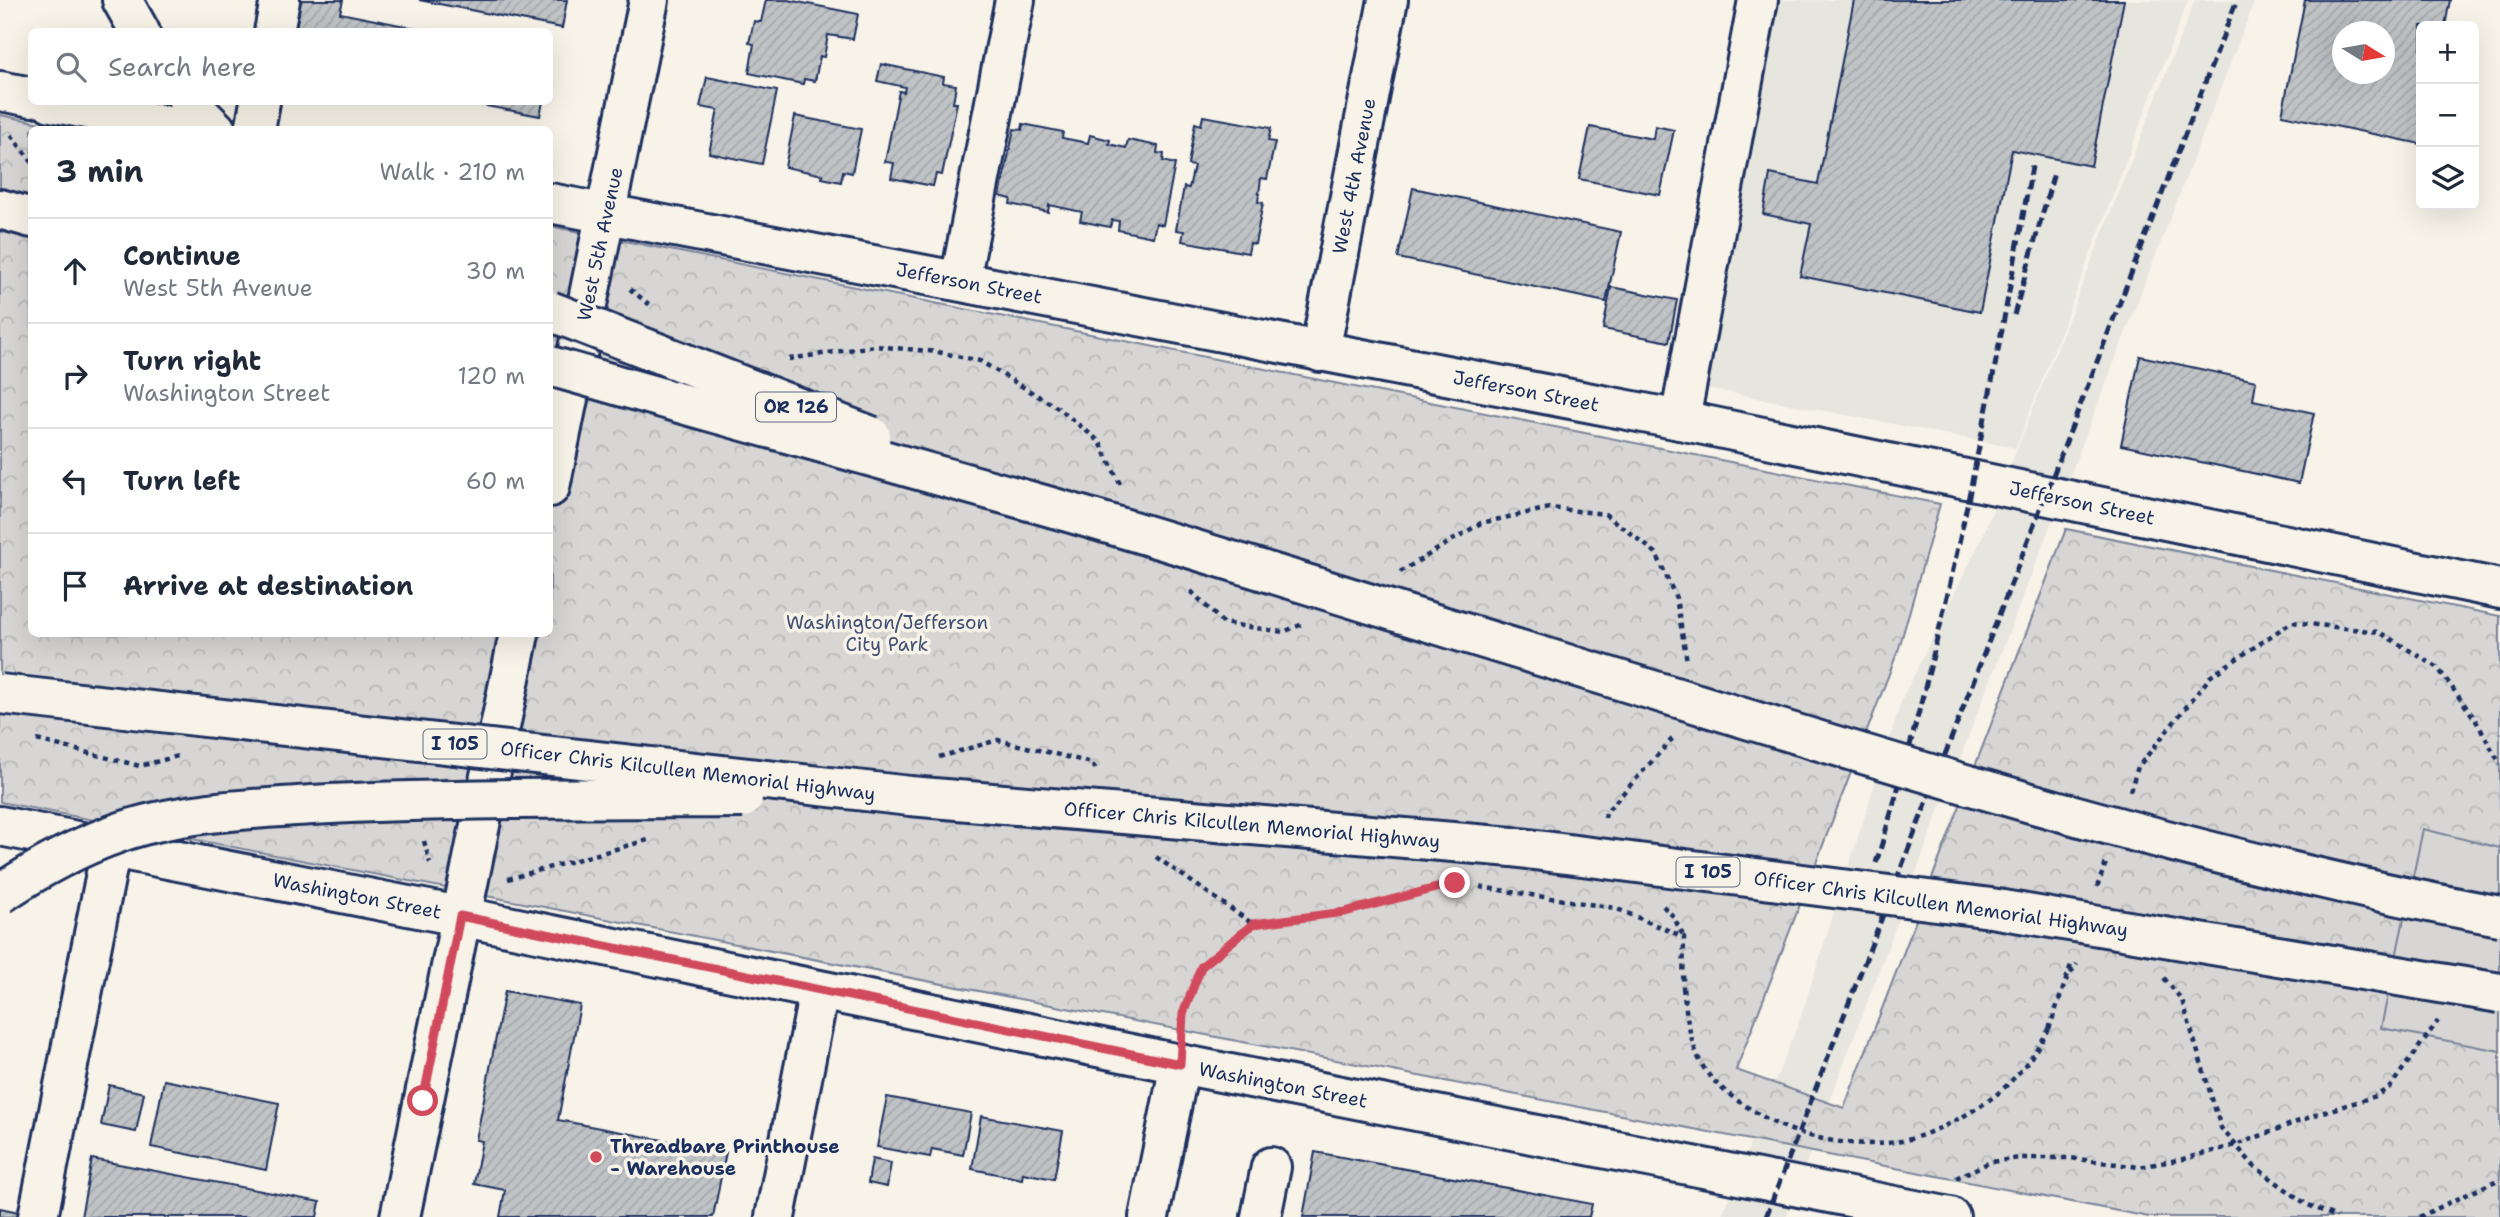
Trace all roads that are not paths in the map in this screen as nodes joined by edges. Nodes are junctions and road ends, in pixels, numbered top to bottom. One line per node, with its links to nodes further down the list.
1 (122, 0): 7 (main road)
2 (280, 0): 8 (main road)
3 (649, 0): 19 (main road, West 5th Avenue)
4 (1015, 0): 21 (main road)
5 (1388, 0): 23 (main road, West 4th Avenue)
6 (1758, 0): 25 (main road)
7 (138, 28)
8 (275, 28)
9 (0, 91): 10 (main road)
10 (28, 96)
11 (66, 105): 14 (main road)
12 (191, 105): 15 (main road)
13 (259, 105): 16 (main road)
14 (168, 126)
15 (212, 126)
16 (256, 126)
17 (553, 204): 19 (main road, Jefferson Street)
18 (0, 209): 20 (main road)
19 (607, 214): 21 (main road, Jefferson Street); 26 (main road, West 5th Avenue)
20 (28, 217)
21 (960, 281): 23 (main road, Jefferson Street)
22 (553, 312): 27 (main road, OR 126, bridge)
23 (1320, 352): 25 (main road, Jefferson Street)
24 (553, 367): 27 (main road, bridge)
25 (1680, 420): 28 (main road, Jefferson Street)
26 (553, 473)
27 (1042, 505): 36 (main road, bridge)
28 (2500, 589)
29 (518, 637): 35 (main road)
30 (0, 694): 31 (main road, Officer Chris Kilcullen Memorial Highway / I 105, bridge)
31 (910, 796): 34 (main road, bridge); 38 (main road, Officer Chris Kilcullen Memorial Highway / I 105, bridge)
32 (0, 826): 33 (main road, Washington Street)
33 (111, 848): 35 (main road, Washington Street); 43 (main road)
34 (0, 894)
35 (460, 916): 37 (main road, Washington Street); 44 (main road)
36 (2500, 916)
37 (819, 991): 39 (main road, Washington Street); 45 (main road)
38 (2500, 993)
39 (1180, 1064): 42 (main road, Washington Street); 46 (main road)
40 (1271, 1167): 47 (main road)
41 (1950, 1200): 42 (main road, Washington Street)
42 (1900, 1212)
43 (38, 1217)
44 (400, 1217)
45 (775, 1217)
46 (1149, 1217)
47 (1261, 1217)

